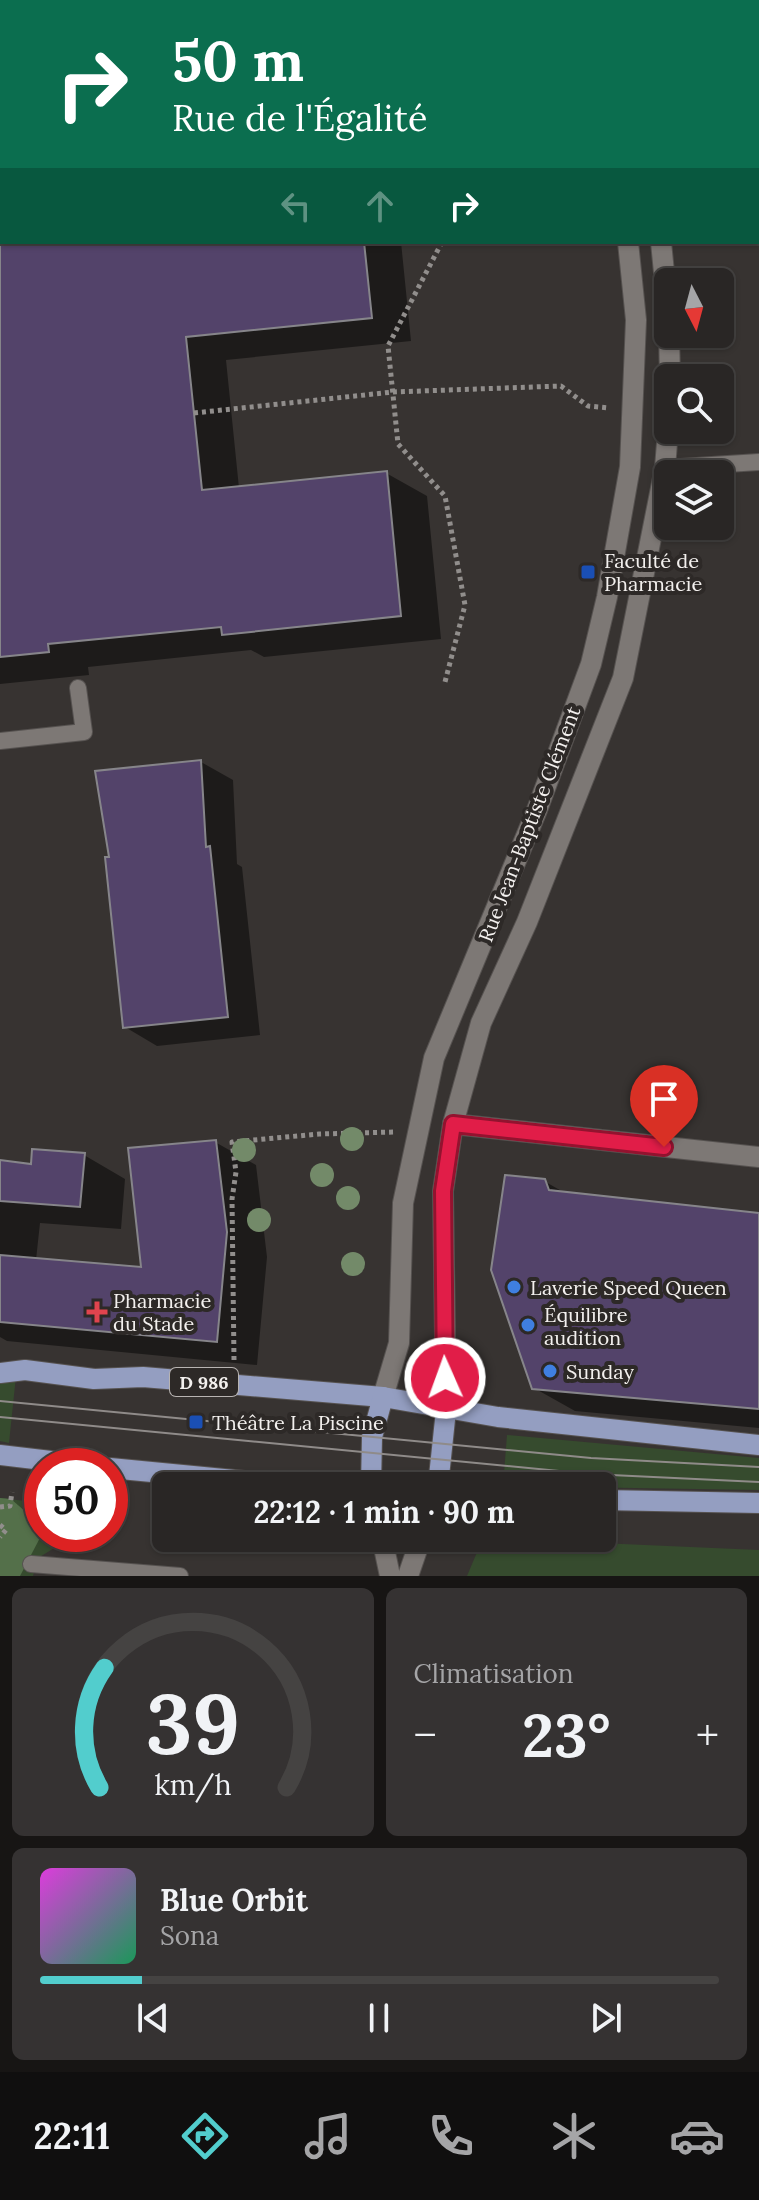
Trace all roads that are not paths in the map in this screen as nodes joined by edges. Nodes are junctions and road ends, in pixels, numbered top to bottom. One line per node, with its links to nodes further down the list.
1 (628, 244): 12 (main road, Rue Jean-Baptiste Clément)
2 (661, 244): 3 (main road)
3 (664, 268)
4 (759, 462): 5 (lane)
5 (734, 464)
6 (654, 523): 9 (main road, Rue Jean-Baptiste Clément)
7 (78, 688): 8 (lane)
8 (0, 741)
9 (453, 1124): 10 (main road); 13 (main road, Rue Jean-Baptiste Clément)
10 (759, 1157)
11 (0, 1373): 12 (main road, D 986)
12 (383, 1397): 13 (main road); 19 (main road)
13 (446, 1410): 14 (main road); 20 (main road)
14 (759, 1445)
15 (0, 1455): 16 (main road)
16 (24, 1458)
17 (128, 1470): 18 (main road)
18 (152, 1472)
19 (371, 1472)
20 (439, 1472)
21 (616, 1500): 22 (main road)
22 (759, 1503)
23 (385, 1552): 27 (main road)
24 (416, 1552): 28 (main road)
25 (31, 1564): 26 (lane)
26 (180, 1576)
27 (390, 1576)
28 (408, 1576)

